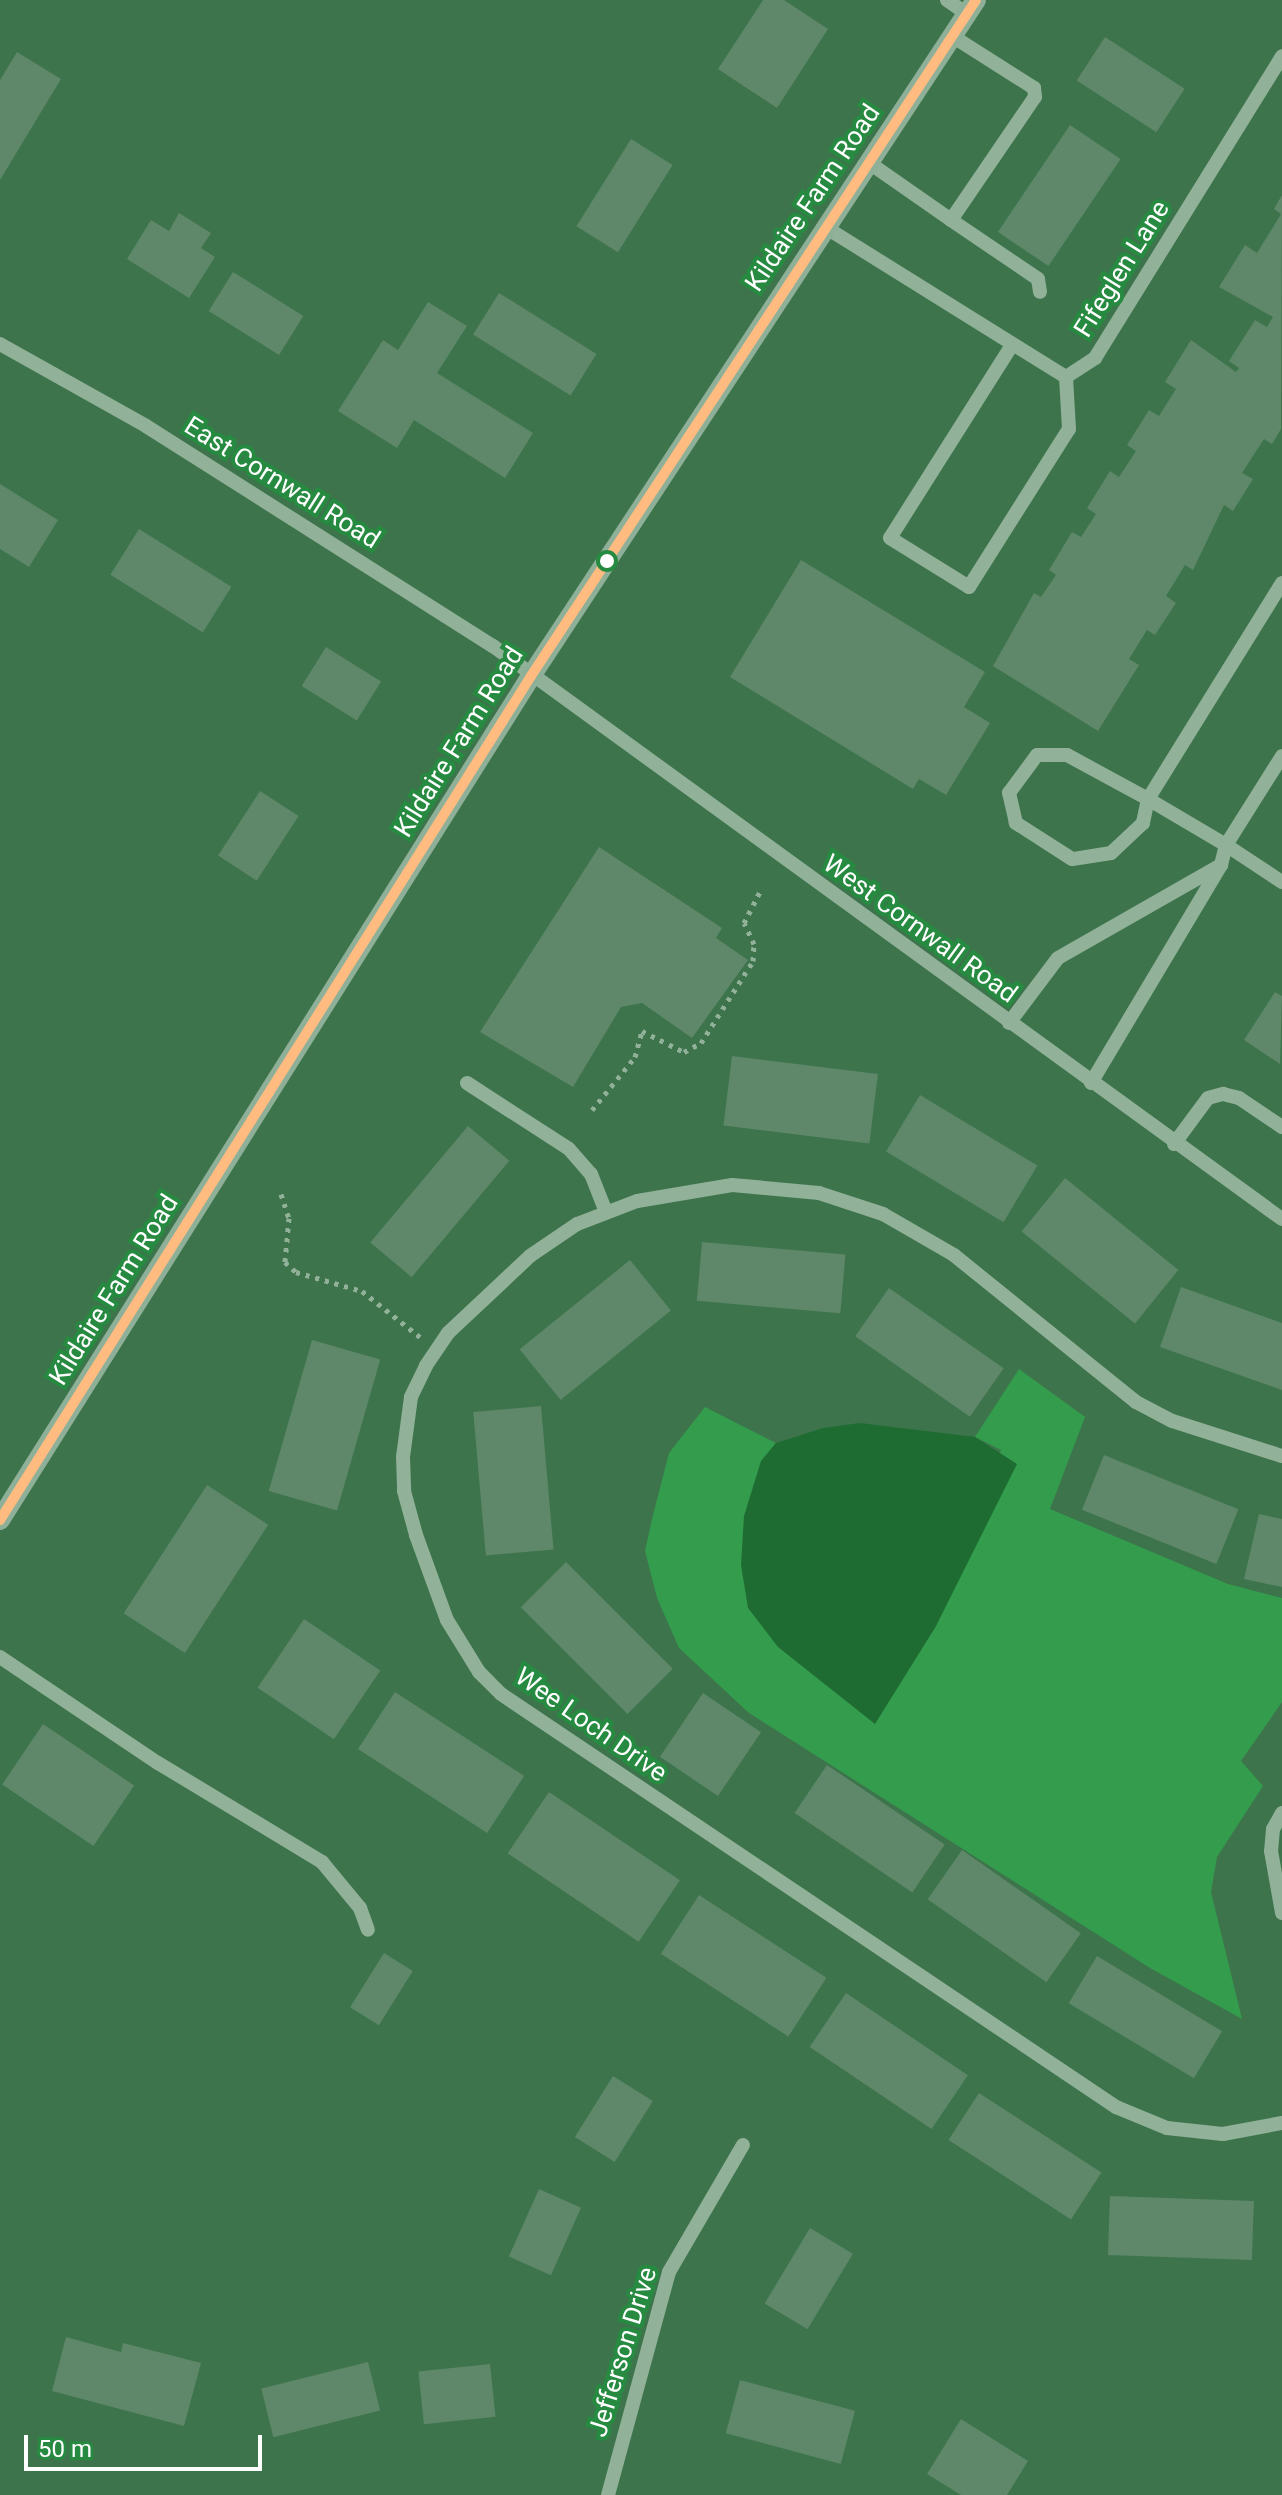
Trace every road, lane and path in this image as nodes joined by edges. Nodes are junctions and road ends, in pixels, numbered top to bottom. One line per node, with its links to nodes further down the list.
1 (947, 0): 2 (street)
2 (972, 7): 3 (main road, Kildaire Farm Road)
3 (952, 36): 5 (main road, Kildaire Farm Road); 6 (street)
4 (1282, 56): 11 (street, Fifeglen Lane)
5 (868, 162): 6 (street); 7 (main road, Kildaire Farm Road)
6 (951, 220): 8 (street)
7 (825, 227): 10 (street); 13 (main road, Kildaire Farm Road)
8 (1039, 286)
9 (0, 344): 13 (street, East Cornwall Road)
10 (1012, 345): 11 (street); 11 (street)
11 (1066, 377)
12 (1282, 583): 15 (street)
13 (531, 676): 20 (street, West Cornwall Road); 31 (main road, Kildaire Farm Road)
14 (1282, 756): 16 (street)
15 (1148, 799): 15 (street); 16 (street)
16 (1226, 845): 17 (street); 18 (street)
17 (1221, 865): 20 (street); 22 (street)
18 (1282, 882)
19 (762, 888): 23 (path)
20 (1009, 1023): 22 (street, West Cornwall Road)
21 (467, 1083): 27 (street)
22 (1091, 1083): 25 (street, West Cornwall Road)
23 (592, 1110)
24 (1282, 1127): 25 (street)
25 (1174, 1144): 28 (street, West Cornwall Road)
26 (281, 1194): 29 (path)
27 (606, 1212): 29 (street, Wee Loch Drive); 30 (street, Wee Loch Drive)
28 (1282, 1219)
29 (438, 1348): 36 (street, Wee Loch Drive)
30 (1282, 1456)
31 (0, 1520)
32 (0, 1657): 35 (street)
33 (1282, 1813): 34 (street)
34 (1282, 1913)
35 (368, 1930)
36 (1282, 2123)
37 (743, 2145): 38 (street, Jefferson Drive)
38 (608, 2495)

